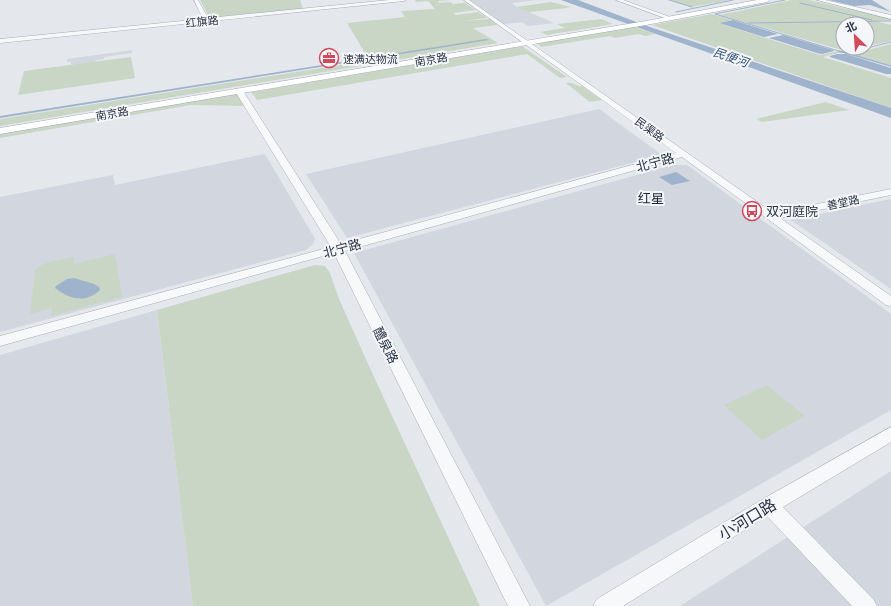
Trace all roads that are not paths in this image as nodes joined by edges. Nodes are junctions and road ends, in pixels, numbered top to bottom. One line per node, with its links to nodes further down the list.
1 (196, 0): 10 (street)
2 (404, 0): 10 (street, 红旗路)
3 (466, 0): 13 (street, 民渠路)
4 (618, 0): 9 (street)
5 (758, 0): 9 (main road, 南京路)
6 (767, 0): 11 (main road, 南京路)
7 (819, 0): 8 (street)
8 (891, 16)
9 (667, 18): 11 (main road, 南京路)
10 (206, 20): 12 (street, 红旗路)
11 (644, 23): 13 (main road, 南京路)
12 (0, 41)
13 (525, 42): 14 (main road, 南京路); 15 (main road, 南京路); 17 (street, 民渠路)
14 (239, 91): 16 (main road, 南京路); 20 (street, 醴泉路)
15 (0, 127)
16 (0, 131)
17 (684, 154): 19 (street, 民渠路); 20 (street, 北宁路)
18 (891, 192): 19 (street, 善堂路)
19 (772, 216): 21 (street, 民渠路)
20 (338, 249): 22 (street, 北宁路); 25 (street, 醴泉路)
21 (891, 302)
22 (0, 341)
23 (891, 434): 24 (street, 小河口路)
24 (769, 505): 26 (street, 小河口路); 27 (street)
25 (519, 606)
26 (604, 606)
27 (866, 606)

